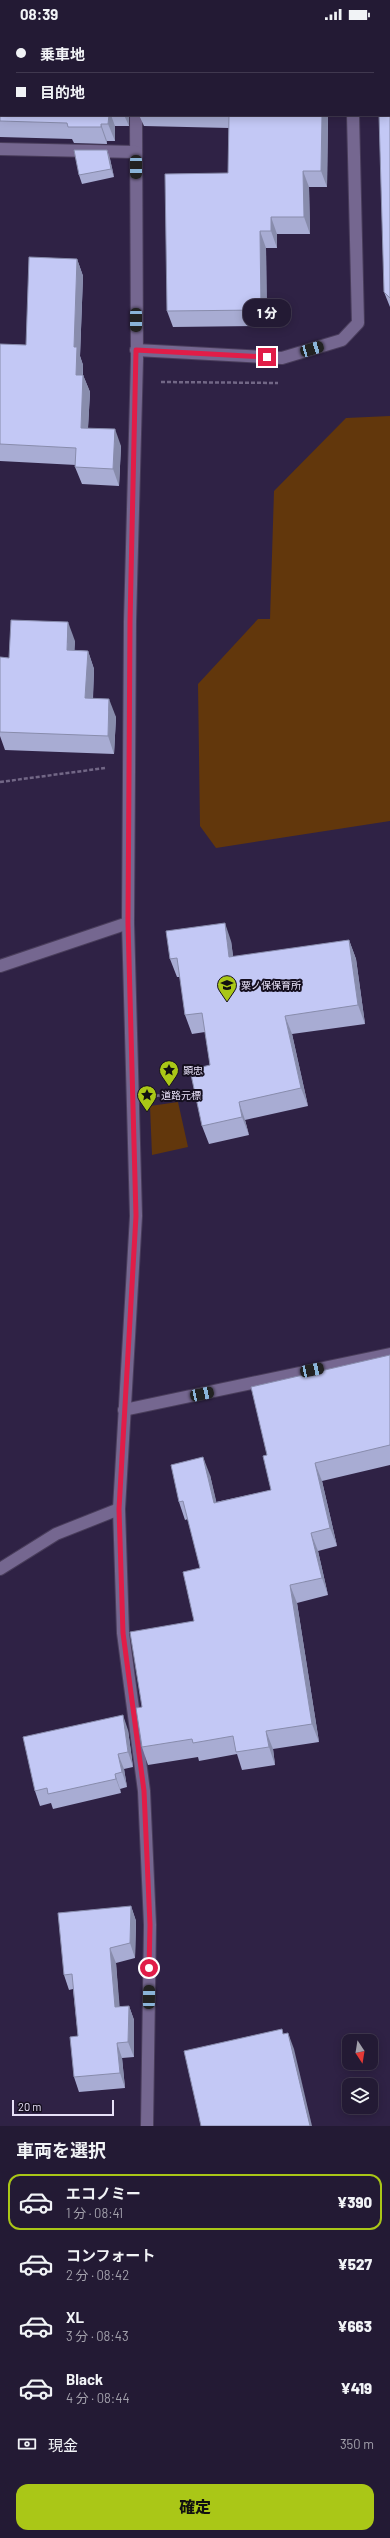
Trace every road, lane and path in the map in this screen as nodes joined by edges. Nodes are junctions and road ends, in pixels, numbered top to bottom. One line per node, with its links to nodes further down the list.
1 (136, 116): 4 (street)
2 (353, 116): 5 (street)
3 (0, 149): 4 (street)
4 (136, 152): 5 (street)
5 (136, 350): 6 (street)
6 (129, 765): 7 (path); 8 (street)
7 (0, 782)
8 (128, 923): 9 (street); 11 (street)
9 (0, 966)
10 (390, 1354): 11 (street)
11 (124, 1410): 12 (street)
12 (119, 1509): 13 (street); 14 (street)
13 (0, 1569)
14 (147, 2126)

